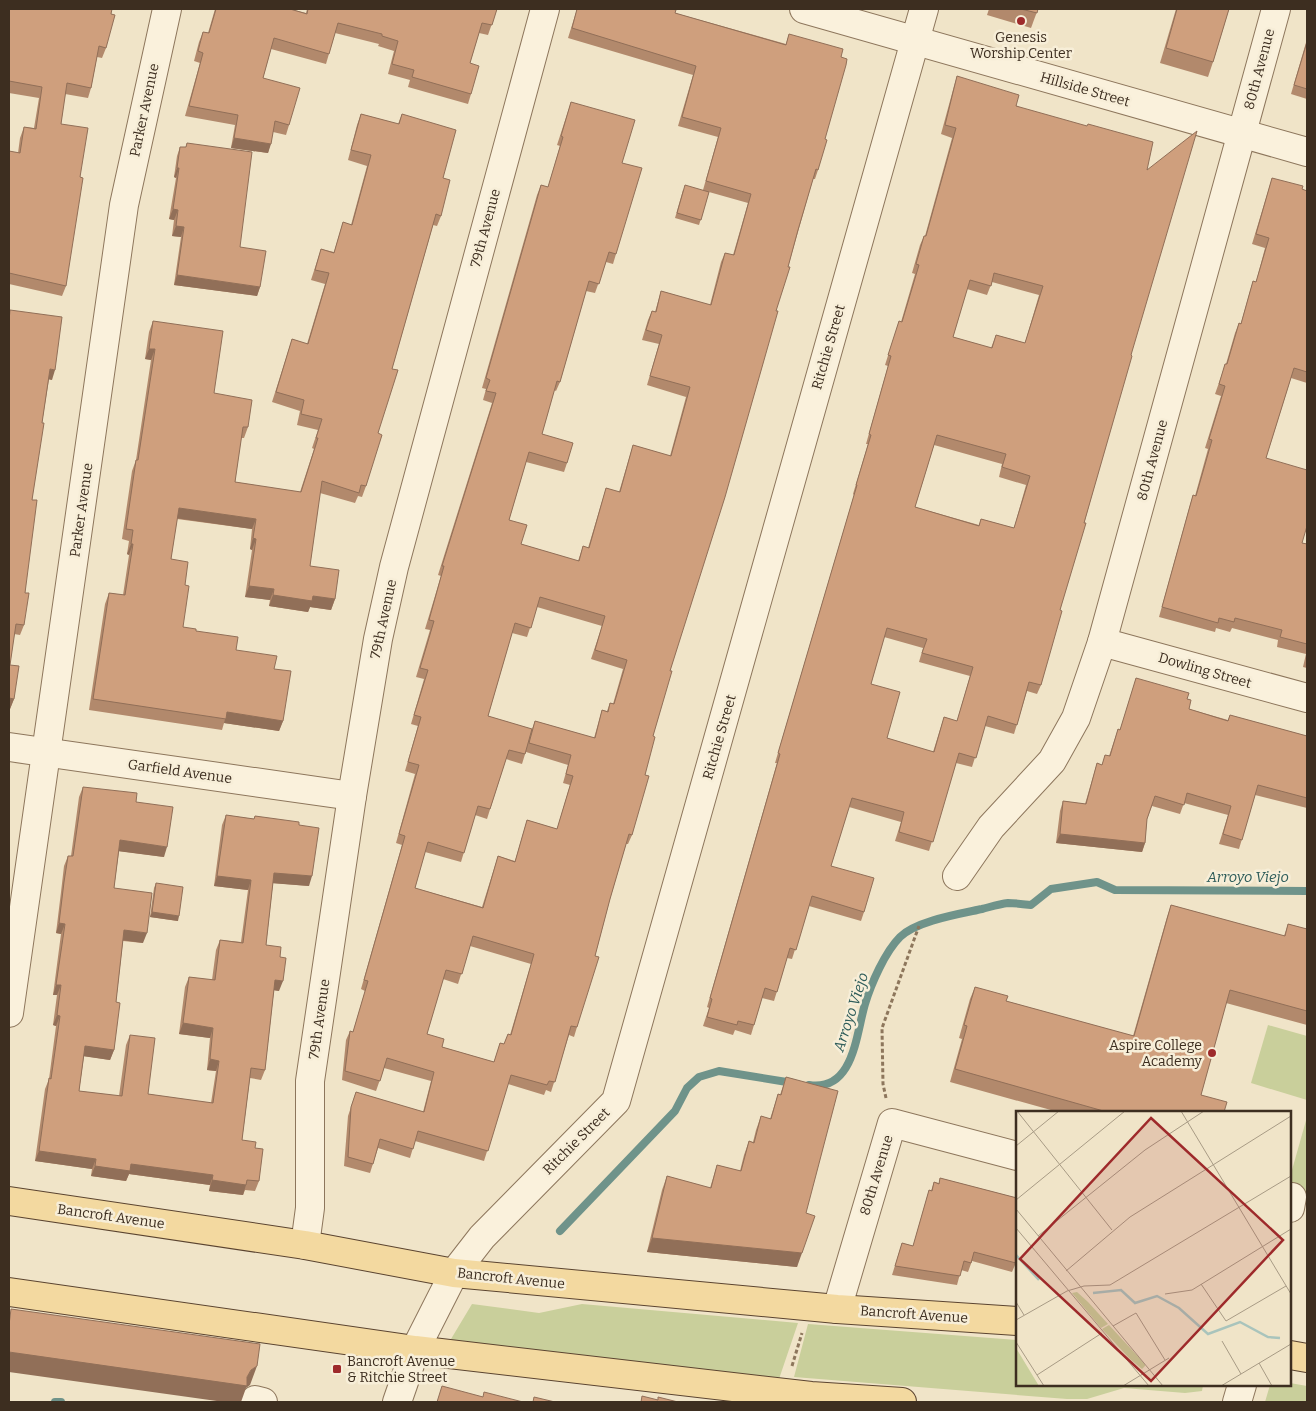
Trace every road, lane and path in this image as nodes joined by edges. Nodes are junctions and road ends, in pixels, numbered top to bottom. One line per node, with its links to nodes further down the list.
1 (167, 9): 12 (street, Parker Avenue)
2 (545, 9): 13 (street, 79th Avenue)
3 (804, 9): 6 (street, Hillside Street)
4 (924, 9): 6 (street, Ritchie Street)
5 (1276, 9): 7 (street, 80th Avenue)
6 (915, 41): 7 (street, Hillside Street); 21 (street, Ritchie Street)
7 (1242, 134): 8 (street, Hillside Street); 9 (street, 80th Avenue)
8 (1307, 152)
9 (1102, 642): 10 (street, Dowling Street); 14 (street, 80th Avenue)
10 (1307, 698)
11 (9, 747): 12 (street, Garfield Avenue)
12 (47, 752): 13 (street, Garfield Avenue); 16 (street, Parker Avenue)
13 (352, 796): 20 (street, 79th Avenue)
14 (957, 876)
15 (919, 926): 17 (path, 80th Avenue)
16 (9, 1013)
17 (892, 1123): 18 (street); 24 (street, 80th Avenue)
18 (1016, 1156)
19 (9, 1201): 20 (main road, Bancroft Avenue)
20 (305, 1245): 21 (main road, Bancroft Avenue)
21 (454, 1273): 23 (main road, Bancroft Avenue); 26 (street, Ritchie Street)
22 (9, 1292): 26 (main road)
23 (810, 1306): 24 (main road, Bancroft Avenue); 30 (path)
24 (837, 1309): 25 (main road, Bancroft Avenue)
25 (1016, 1321)
26 (415, 1350): 30 (main road); 32 (street, Ritchie Street)
27 (1291, 1355): 28 (main road)
28 (1307, 1358)
29 (1242, 1386): 34 (street)
30 (784, 1393): 31 (main road)
31 (810, 1399): 33 (main road)
32 (397, 1402)
33 (902, 1402)
34 (1237, 1402)

